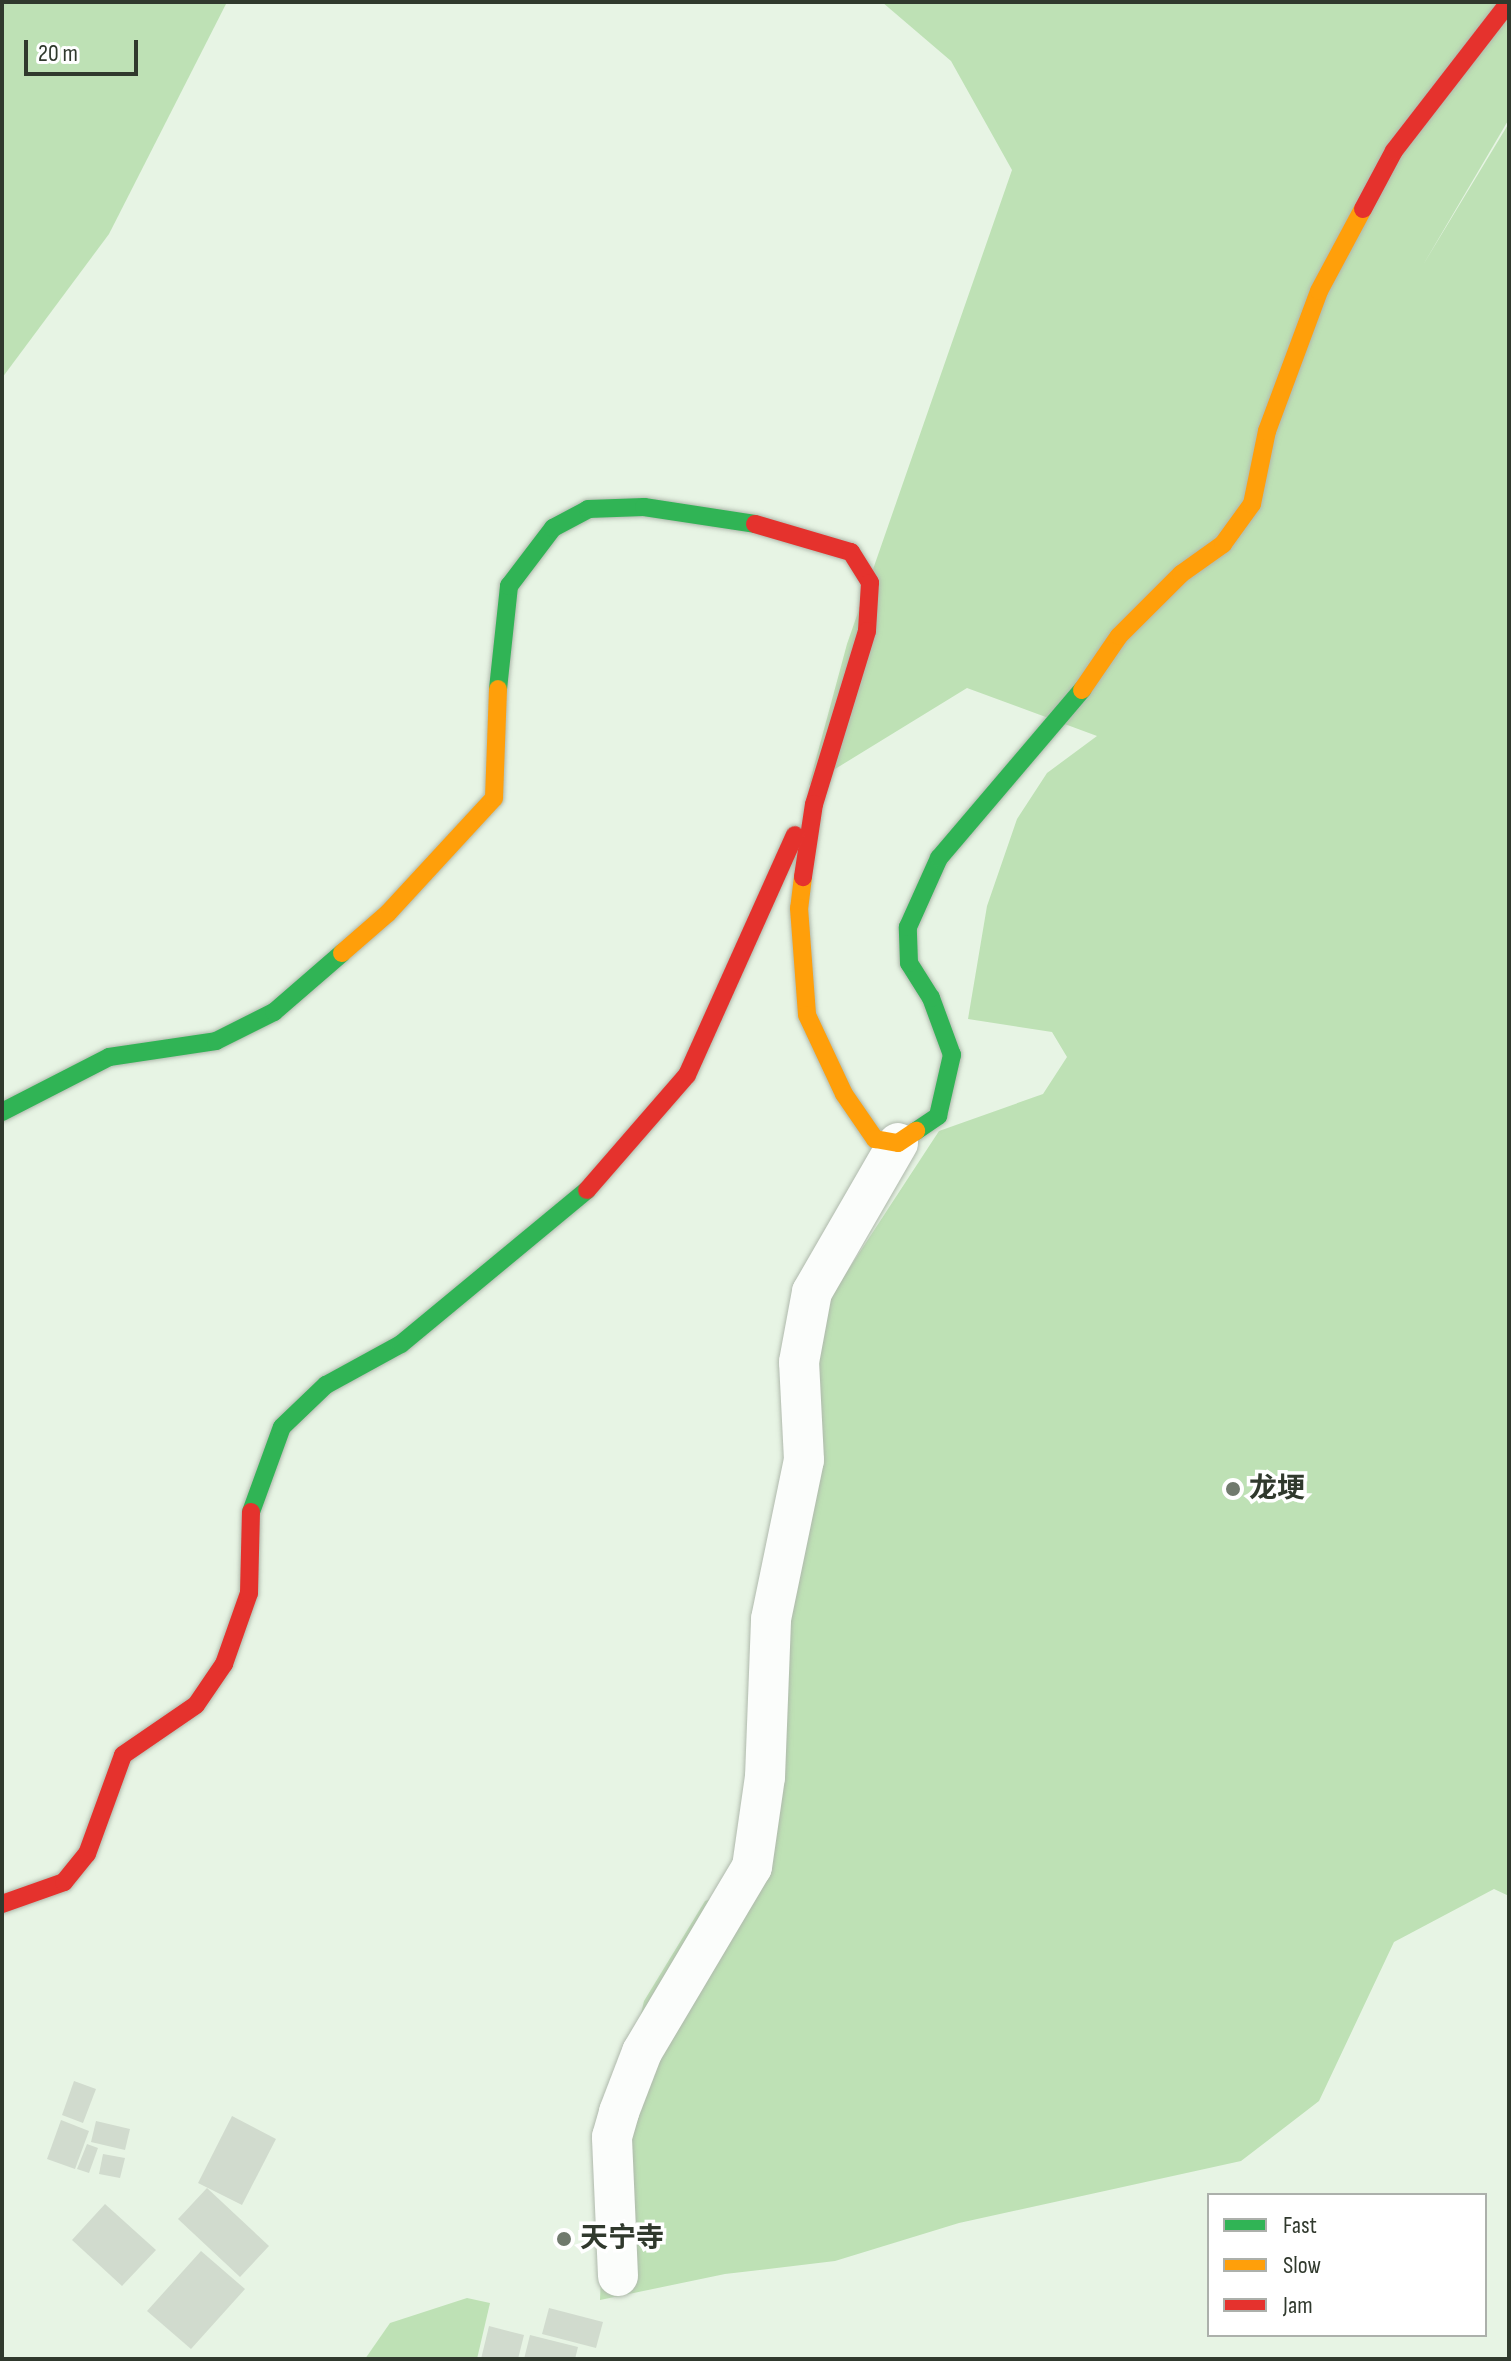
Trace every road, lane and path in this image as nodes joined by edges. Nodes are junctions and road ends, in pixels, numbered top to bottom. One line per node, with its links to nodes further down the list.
1 (1509, 2): 4 (street)
2 (828, 762): 3 (street); 4 (street); 5 (street)
3 (2, 1112)
4 (898, 1143): 6 (street)
5 (2, 1904)
6 (618, 2276)

